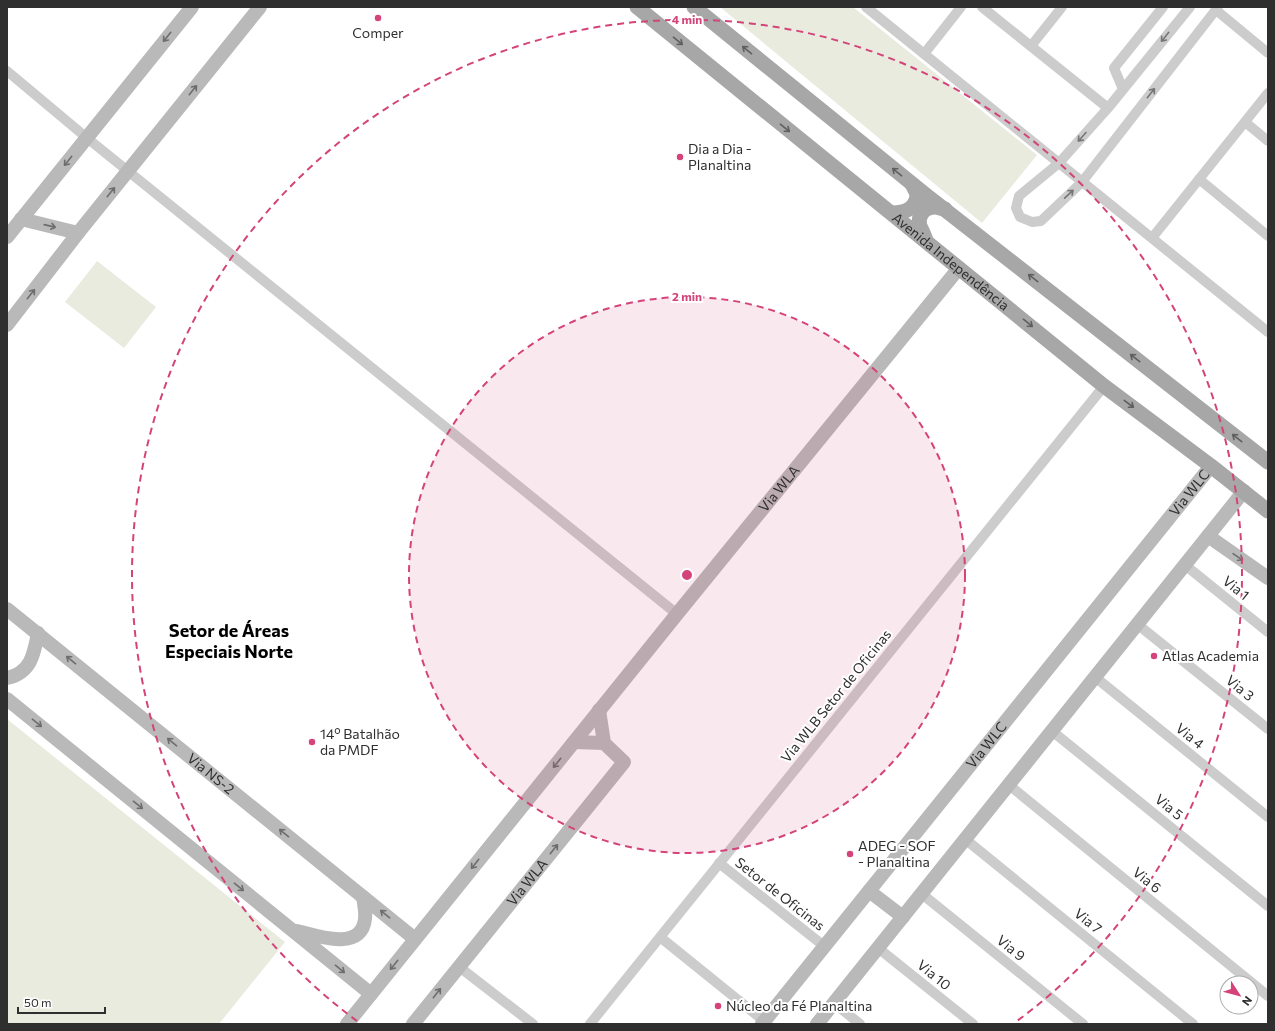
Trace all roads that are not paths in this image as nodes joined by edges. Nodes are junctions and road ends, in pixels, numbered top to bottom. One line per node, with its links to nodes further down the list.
1 (192, 7): 20 (street, one-way to 20)
2 (260, 7): 23 (street, one-way to 2)
3 (637, 7): 28 (main road, Avenida Independência, one-way to 28)
4 (694, 7): 26 (main road, one-way to 4)
5 (866, 7): 14 (street)
6 (961, 7): 14 (street)
7 (982, 7): 12 (street)
8 (1062, 7): 12 (street)
9 (1163, 7): 16 (street)
10 (1190, 7): 16 (street, one-way to 16)
11 (1217, 8): 13 (street); 25 (street, one-way to 11)
12 (1031, 46): 18 (street)
13 (1268, 53)
14 (924, 54): 22 (street)
15 (7, 71): 20 (street)
16 (1123, 89): 18 (street)
17 (1268, 93): 19 (street)
18 (1108, 108): 22 (street, one-way to 22)
19 (1245, 122): 21 (street); 24 (street)
20 (87, 138): 23 (street); 29 (street, one-way to 29)
21 (1268, 141)
22 (1059, 163): 25 (street); 25 (street, one-way to 25)
23 (128, 171): 30 (street, one-way to 23); 47 (street)
24 (1199, 179): 31 (street); 33 (street)
25 (1082, 182): 33 (street)
26 (912, 184): 27 (main road); 28 (main road)
27 (945, 209): 34 (main road); 39 (main road, one-way to 27)
28 (892, 213): 34 (main road, Avenida Independência)
29 (21, 219): 30 (street, one-way to 30); 32 (street)
30 (78, 232): 36 (street, one-way to 30)
31 (1268, 236)
32 (7, 237)
33 (1152, 238): 37 (street)
34 (926, 241): 35 (main road, Avenida Independência)
35 (959, 268): 38 (main road, Avenida Independência, one-way to 38); 47 (street, Via WLA)
36 (7, 325)
37 (1268, 332)
38 (1104, 386): 40 (main road, Avenida Independência, one-way to 40); 62 (street, Via WLB Setor de Oficinas)
39 (1268, 462)
40 (1211, 466): 41 (main road, Avenida Independência); 63 (street, Via WLC)
41 (1244, 491): 42 (main road, Avenida Independência); 43 (street)
42 (1268, 511)
43 (1208, 536): 44 (street); 45 (street, one-way to 45)
44 (1185, 565): 48 (street); 49 (street, Via 1)
45 (1268, 578)
46 (7, 609): 50 (street, Via NS-2)
47 (677, 614): 54 (street, Via WLA)
48 (1137, 624): 51 (street); 55 (street, Via 3)
49 (1268, 632)
50 (38, 633): 52 (street); 65 (street, Via NS-2, one-way to 50)
51 (1095, 677): 56 (street); 60 (street, Via 4)
52 (7, 678)
53 (7, 699): 68 (street, one-way to 68)
54 (599, 710): 57 (street, Via WLA); 58 (street)
55 (1268, 729)
56 (1052, 730): 59 (street); 66 (street, Via 5)
57 (574, 742): 58 (street); 70 (street, Via WLA, one-way to 70)
58 (604, 743): 73 (street, Via WLA, one-way to 58)
59 (1009, 785): 61 (street); 75 (street, Via 6)
60 (1268, 817)
61 (965, 839): 64 (street); 86 (street, Via 7)
62 (719, 864): 69 (street, Via WLB Setor de Oficinas); 71 (street, Setor de Oficinas)
63 (869, 891): 67 (street); 71 (street, Via WLC)
64 (922, 894): 67 (street); 85 (street, Via 9)
65 (363, 897): 68 (street); 70 (street, Via NS-2, one-way to 65)
66 (1268, 906)
67 (903, 917): 72 (street)
68 (293, 930): 74 (street, one-way to 74)
69 (660, 937): 77 (street); 81 (street, Via WLB Setor de Oficinas)
70 (415, 939): 74 (street, Via WLA, one-way to 74)
71 (824, 946): 77 (street, Via WLC)
72 (878, 948): 76 (street); 84 (street, Via 10)
73 (458, 966): 79 (street, Via WLA, one-way to 73); 80 (street)
74 (371, 994): 78 (street, Via WLA)
75 (1268, 996)
76 (834, 1003): 82 (street); 83 (street)
77 (763, 1022)
78 (347, 1024)
79 (413, 1024)
80 (533, 1024)
81 (590, 1024)
82 (817, 1024)
83 (860, 1024)
84 (973, 1024)
85 (1082, 1024)
86 (1193, 1024)

